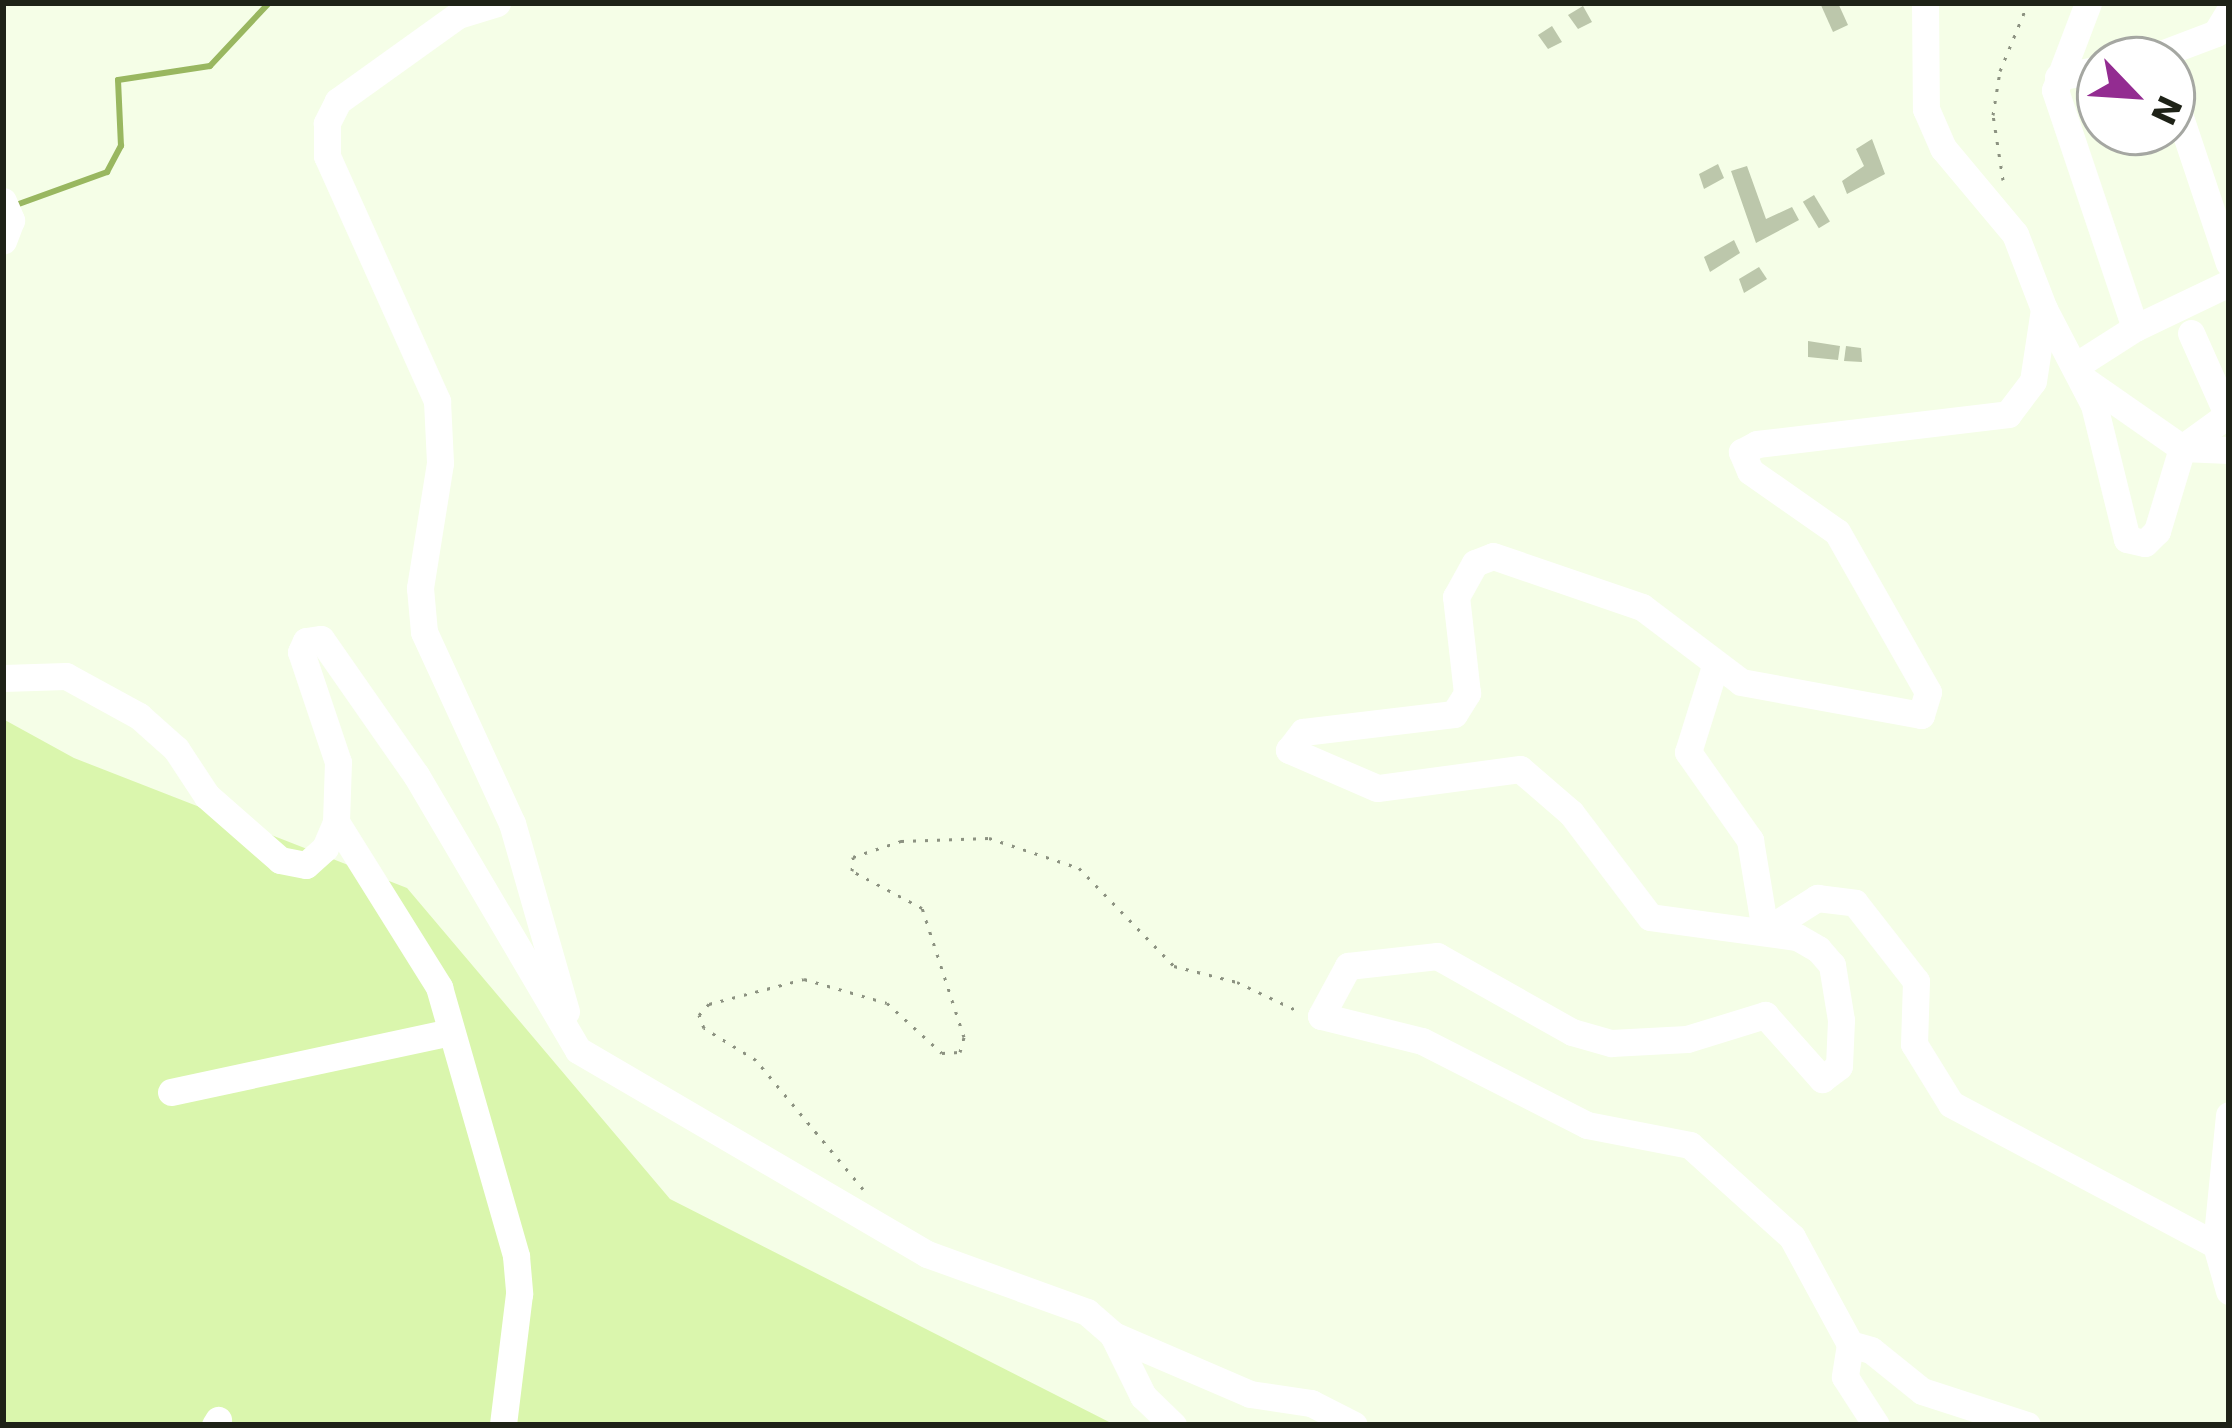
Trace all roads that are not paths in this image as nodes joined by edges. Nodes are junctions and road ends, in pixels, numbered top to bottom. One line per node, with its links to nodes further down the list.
1 (497, 3): 23 (street)
2 (1925, 3): 11 (street)
3 (2088, 3): 7 (street)
4 (2229, 11): 5 (street)
5 (2196, 42)
6 (2076, 73): 7 (street)
7 (2058, 76): 12 (street)
8 (2193, 156): 9 (street)
9 (2229, 263)
10 (2229, 283): 12 (street)
11 (2044, 309): 14 (street); 18 (street)
12 (2135, 328): 14 (street)
13 (2191, 333): 15 (street)
14 (2080, 372): 16 (street); 16 (street)
15 (2228, 414): 16 (street)
16 (2182, 448): 17 (street)
17 (2229, 450)
18 (1715, 666): 21 (street); 21 (street)
19 (3, 678): 20 (street)
20 (336, 821): 22 (street); 23 (street)
21 (1765, 931): 27 (street); 30 (street)
22 (451, 1033): 24 (street); 31 (street)
23 (578, 1050): 29 (street)
24 (171, 1092)
25 (2229, 1115): 26 (street)
26 (2226, 1201): 27 (street)
27 (2222, 1250): 28 (street)
28 (2229, 1291)
29 (1113, 1335): 32 (street); 33 (street)
30 (1850, 1343): 34 (street); 35 (street)
31 (503, 1425)
32 (1173, 1425)
33 (1354, 1425)
34 (1876, 1425)
35 (2027, 1425)

